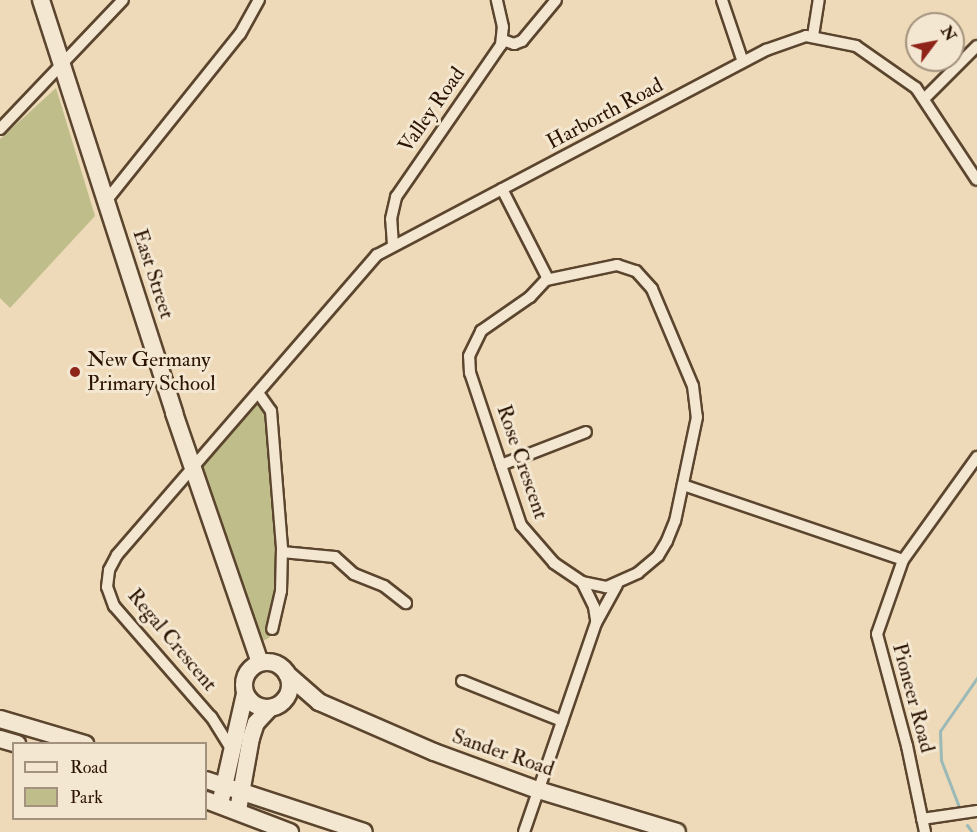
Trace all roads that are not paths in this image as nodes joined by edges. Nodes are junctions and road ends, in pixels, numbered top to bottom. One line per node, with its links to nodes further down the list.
1 (41, 0): 12 (main road, East Street)
2 (123, 0): 12 (street)
3 (259, 0): 17 (street)
4 (497, 0): 9 (street)
5 (556, 0): 9 (street)
6 (722, 0): 11 (street)
7 (819, 0): 8 (street)
8 (813, 36): 11 (street, Harborth Road); 13 (street, Harborth Road)
9 (503, 40): 18 (street, Valley Road)
10 (977, 46): 13 (street)
11 (743, 62): 16 (street, Harborth Road)
12 (62, 65): 14 (street); 17 (main road, East Street)
13 (926, 97): 15 (street, Harborth Road)
14 (0, 129)
15 (977, 180)
16 (502, 189): 18 (street, Harborth Road); 19 (street)
17 (106, 201): 24 (main road, East Street)
18 (393, 245): 20 (street, Harborth Road)
19 (548, 279): 23 (street, Rose Crescent); 25 (street)
20 (259, 394): 24 (street, Harborth Road); 26 (street)
21 (586, 432): 23 (street)
22 (977, 458): 27 (street, Pioneer Road)
23 (501, 465): 28 (street, Rose Crescent)
24 (193, 470): 33 (main road, East Street); 42 (street, Regal Crescent)
25 (683, 486): 27 (street); 29 (street)
26 (282, 552): 30 (street); 32 (street)
27 (903, 560): 50 (street, Pioneer Road)
28 (582, 582): 29 (street, Rose Crescent); 31 (street)
29 (617, 585): 31 (street)
30 (406, 603)
31 (596, 623): 40 (street)
32 (272, 629)
33 (260, 663): 34 (main road); 36 (main road)
34 (287, 674): 37 (main road, Sander Road); 38 (main road)
35 (462, 681): 40 (street)
36 (245, 694): 38 (main road); 42 (main road)
37 (320, 702): 38 (main road, Sander Road); 45 (main road, Sander Road)
38 (276, 706): 46 (main road)
39 (0, 719): 41 (main road)
40 (562, 721): 45 (street)
41 (78, 742)
42 (232, 750): 44 (main road)
43 (207, 780): 44 (main road)
44 (224, 786): 46 (main road); 47 (main road)
45 (538, 790): 53 (street); 54 (main road, Sander Road)
46 (242, 792): 48 (main road); 52 (main road)
47 (213, 802): 48 (main road)
48 (237, 810): 51 (main road)
49 (977, 811): 50 (street)
50 (922, 819): 55 (street, Pioneer Road)
51 (290, 832)
52 (363, 832)
53 (524, 832)
54 (677, 832)
55 (925, 832)

